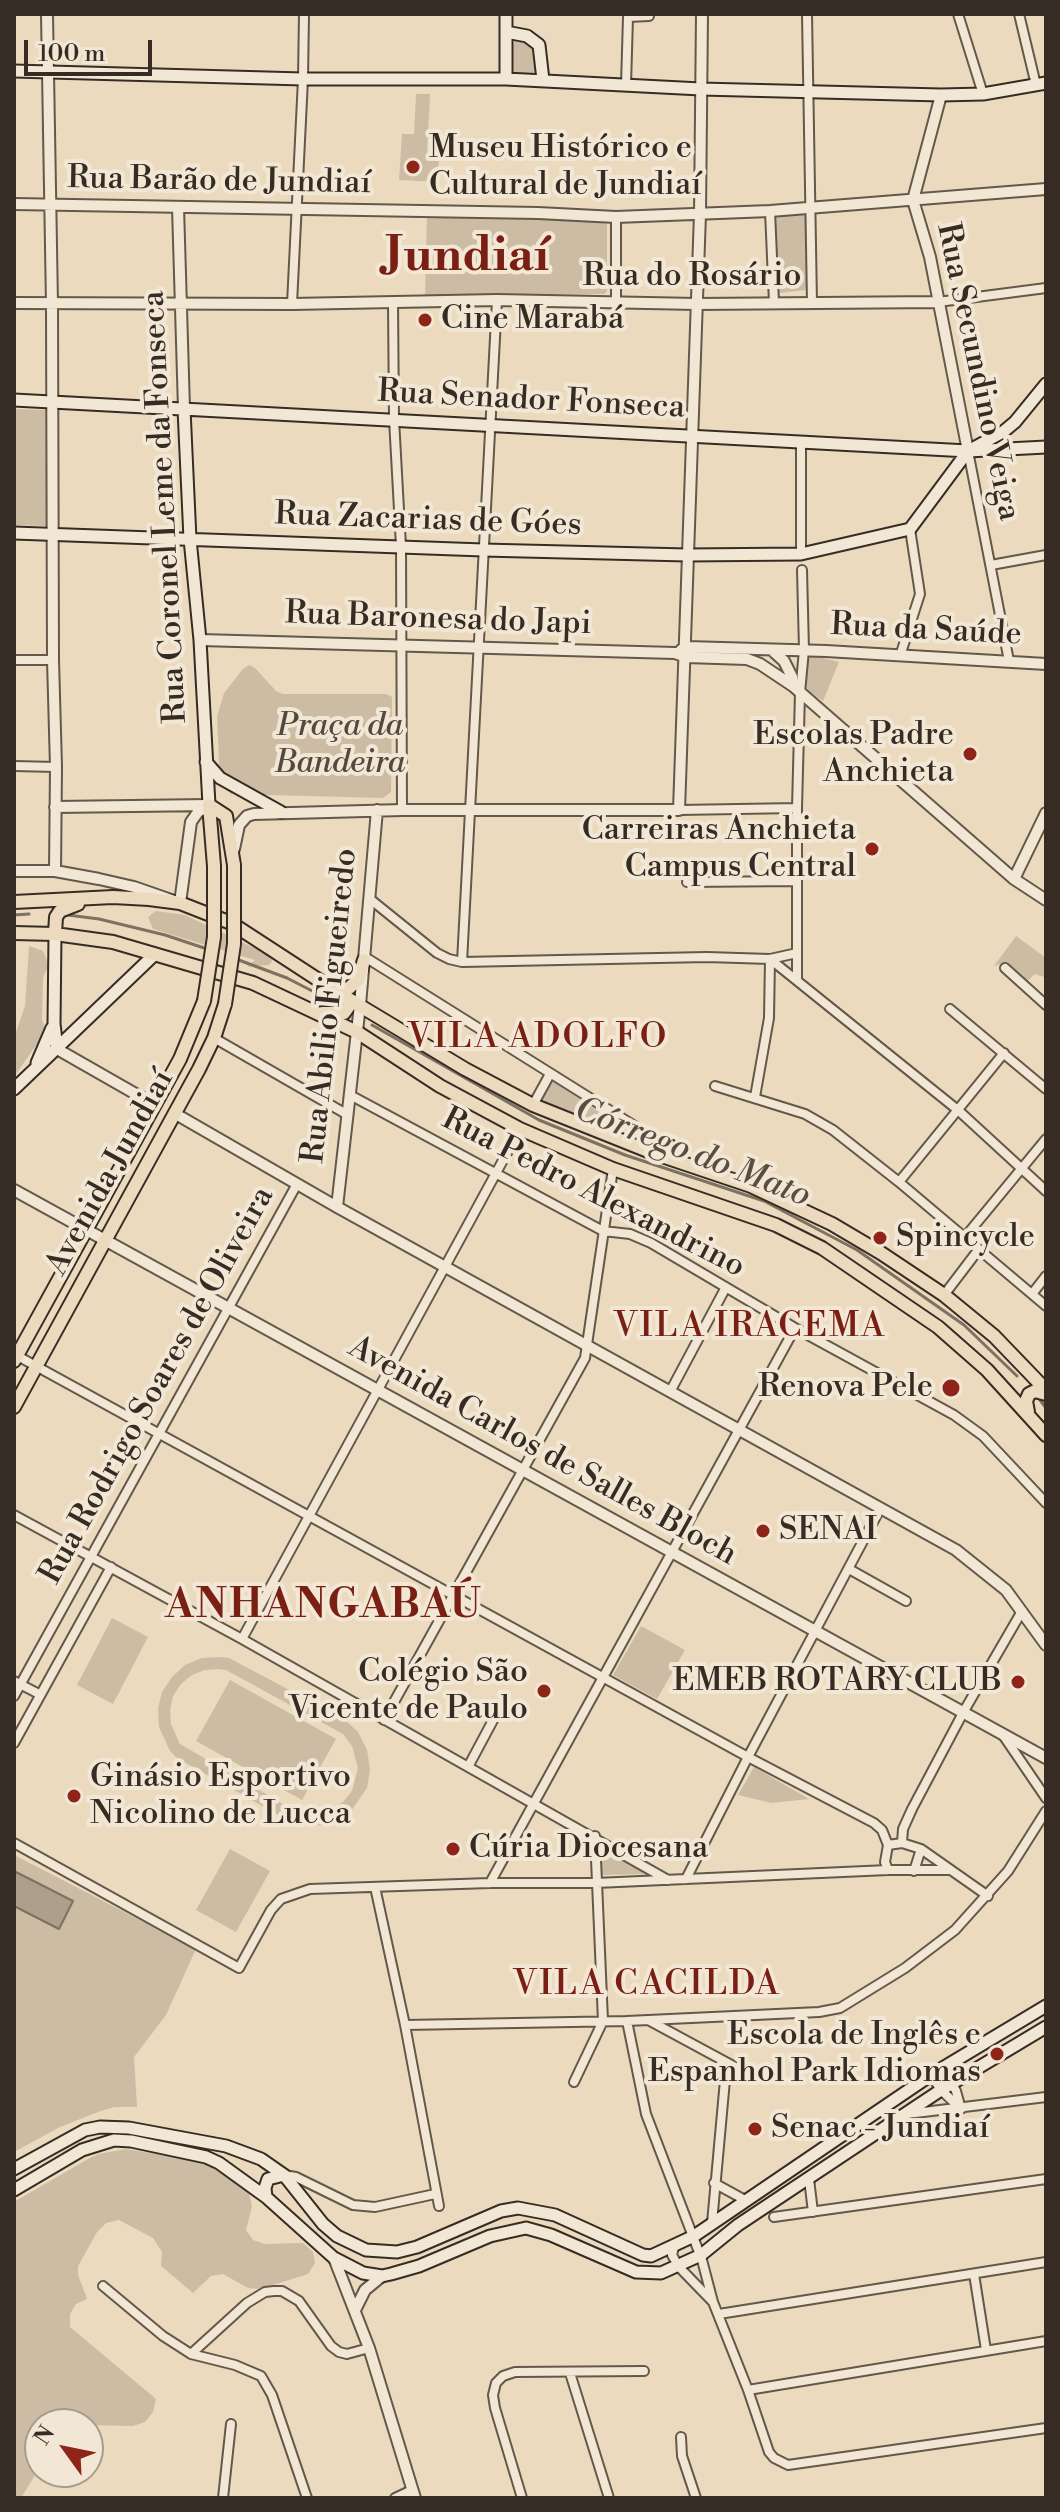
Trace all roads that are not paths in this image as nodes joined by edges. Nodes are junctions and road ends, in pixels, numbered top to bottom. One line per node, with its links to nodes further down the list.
1 (47, 14): 11 (street)
2 (304, 14): 12 (street)
3 (506, 14): 9 (main road)
4 (702, 14): 17 (street)
5 (807, 14): 18 (street)
6 (958, 14): 19 (street)
7 (1019, 14): 15 (street)
8 (649, 16): 16 (street)
9 (506, 32): 13 (main road); 14 (main road)
10 (14, 71): 11 (main road)
11 (48, 72): 12 (main road); 24 (street)
12 (303, 79): 13 (main road); 27 (street)
13 (506, 79): 14 (main road)
14 (543, 80): 16 (main road)
15 (1041, 84): 19 (main road)
16 (626, 85): 17 (main road)
17 (701, 89): 18 (main road); 29 (street)
18 (808, 91): 20 (main road); 26 (street)
19 (983, 94): 20 (main road)
20 (941, 95): 22 (street, Rua Secundino Veiga)
21 (1046, 189): 22 (street, Rua Barão de Jundiaí)
22 (913, 200): 26 (street, Rua Barão de Jundiaí); 35 (street, Rua Secundino Veiga)
23 (14, 204): 24 (street, Rua Barão de Jundiaí)
24 (50, 204): 25 (street, Rua Barão de Jundiaí); 39 (street)
25 (178, 207): 27 (street, Rua Barão de Jundiaí); 33 (street, Rua Coronel Leme da Fonseca)
26 (810, 208): 28 (street, Rua Barão de Jundiaí); 38 (street)
27 (296, 209): 30 (street, Rua Barão de Jundiaí); 40 (street)
28 (770, 211): 29 (street, Rua Barão de Jundiaí); 37 (street)
29 (700, 214): 30 (street, Rua Barão de Jundiaí); 42 (street)
30 (616, 217): 41 (street)
31 (1046, 288): 35 (street)
32 (497, 300): 34 (street, Rua do Rosário); 41 (street, Rua do Rosário); 48 (street)
33 (182, 302): 39 (street, Rua do Rosário); 40 (street, Rua do Rosário); 46 (street, Rua Coronel Leme da Fonseca)
34 (393, 302): 40 (street, Rua do Rosário); 47 (street)
35 (938, 302): 38 (street, Rua do Rosário); 54 (street, Rua Secundino Veiga)
36 (14, 303): 39 (street, Rua do Rosário)
37 (774, 303): 38 (street, Rua do Rosário); 42 (street, Rua do Rosário)
38 (812, 303)
39 (52, 304): 45 (street)
40 (292, 304)
41 (616, 304): 42 (street, Rua do Rosário)
42 (697, 304): 50 (street)
43 (1046, 384): 49 (main road)
44 (14, 400): 45 (main road, Rua Senador Fonseca)
45 (52, 403): 46 (main road, Rua Senador Fonseca); 57 (street)
46 (184, 409): 47 (main road, Rua Senador Fonseca); 58 (main road, Rua Coronel Leme da Fonseca)
47 (394, 419): 48 (main road, Rua Senador Fonseca); 59 (street)
48 (490, 425): 50 (main road, Rua Senador Fonseca); 60 (street)
49 (1003, 432): 53 (main road); 54 (main road)
50 (691, 436): 51 (main road, Rua Senador Fonseca); 62 (street)
51 (801, 442): 54 (main road, Rua Senador Fonseca); 61 (street)
52 (1046, 447): 53 (main road, Rua Senador Fonseca)
53 (1015, 449): 54 (main road, Rua Senador Fonseca)
54 (968, 451): 55 (main road); 64 (street, Rua Secundino Veiga)
55 (910, 529): 61 (main road, Rua Zacarias de Góes); 72 (street)
56 (14, 533): 57 (main road, Rua Zacarias de Góes)
57 (52, 533): 58 (main road, Rua Zacarias de Góes); 74 (street)
58 (190, 539): 59 (main road, Rua Zacarias de Góes); 66 (main road, Rua Coronel Leme da Fonseca)
59 (401, 546): 60 (main road, Rua Zacarias de Góes); 67 (street)
60 (483, 550): 62 (main road, Rua Zacarias de Góes); 68 (street)
61 (801, 554): 62 (main road, Rua Zacarias de Góes)
62 (687, 555): 71 (street)
63 (1046, 555): 64 (street)
64 (991, 565): 75 (street, Rua Secundino Veiga)
65 (802, 570): 69 (street)
66 (200, 640): 67 (street, Rua Baronesa do Japi); 78 (main road, Rua Coronel Leme da Fonseca)
67 (400, 645): 68 (street, Rua Baronesa do Japi); 86 (street)
68 (479, 647): 71 (street, Rua Baronesa do Japi); 84 (street)
69 (804, 650): 70 (street, Rua Baronesa do Japi); 72 (street, Rua da Saúde); 77 (street)
70 (773, 651): 71 (street, Rua Baronesa do Japi); 77 (street)
71 (683, 652): 77 (street, Rua Baronesa do Japi); 87 (street)
72 (900, 656): 75 (street, Rua da Saúde)
73 (14, 660): 74 (street)
74 (53, 660): 80 (street)
75 (1009, 661): 76 (street, Rua da Saúde)
76 (1046, 664)
77 (797, 689): 83 (street); 93 (street)
78 (206, 762): 81 (main road, Rua Coronel Leme da Fonseca); 88 (main road)
79 (14, 766): 80 (street)
80 (56, 767): 82 (street)
81 (209, 805): 82 (street); 90 (main road, Avenida Jundiaí); 100 (street); 127 (main road, Avenida Jundiaí, bridge)
82 (55, 807): 92 (street)
83 (797, 808): 87 (street); 94 (street)
84 (468, 809): 86 (street); 87 (street); 107 (street)
85 (377, 810): 86 (street); 88 (street); 97 (street, Rua Abilio Figueiredo)
86 (402, 810)
87 (679, 810)
88 (281, 812): 90 (street)
89 (1046, 813): 93 (street)
90 (234, 860): 117 (main road, Avenida Jundiaí, bridge)
91 (14, 871): 92 (street)
92 (55, 871): 100 (street)
93 (1014, 879): 98 (street)
94 (797, 881): 95 (street); 103 (street)
95 (687, 882)
96 (113, 897): 99 (main road); 100 (main road); 102 (main road)
97 (370, 899): 105 (street, Rua Abilio Figueiredo); 107 (street)
98 (1046, 900)
99 (14, 902)
100 (180, 903): 110 (main road)
101 (14, 933): 102 (main road)
102 (55, 934): 104 (main road); 114 (main road)
103 (797, 953): 106 (street); 109 (street)
104 (155, 954): 113 (main road); 115 (main road)
105 (364, 958): 110 (street, Rua Abilio Figueiredo); 110 (main road); 121 (street)
106 (770, 959): 107 (street); 109 (street); 126 (street)
107 (462, 962)
108 (1005, 968): 111 (street)
109 (797, 979): 129 (street)
110 (349, 999): 113 (main road); 116 (street, Rua Abilio Figueiredo); 128 (main road)
111 (1046, 1005)
112 (950, 1009): 119 (street)
113 (315, 1012): 116 (main road)
114 (54, 1021): 115 (main road); 118 (main road); 120 (main road)
115 (74, 1032): 118 (main road)
116 (357, 1032): 125 (street, Rua Abilio Figueiredo); 132 (main road)
117 (214, 1038): 130 (main road, Avenida Jundiaí); 131 (street)
118 (57, 1049): 120 (main road); 127 (street)
119 (1004, 1053): 124 (street); 129 (street)
120 (35, 1067): 123 (main road)
121 (550, 1074): 128 (street); 134 (street)
122 (715, 1086): 126 (street)
123 (14, 1089)
124 (1046, 1089)
125 (350, 1095): 131 (street, Rua Abilio Figueiredo); 137 (street, Rua Pedro Alexandrino)
126 (755, 1097): 138 (street)
127 (155, 1105): 143 (main road, Avenida Jundiaí)
128 (533, 1105): 134 (main road)
129 (959, 1111): 136 (street); 138 (street)
130 (174, 1113): 139 (street); 146 (main road, Avenida Jundiaí)
131 (348, 1115): 142 (street, Rua Abilio Figueiredo)
132 (520, 1129): 135 (main road); 137 (street)
133 (1046, 1139): 136 (street)
134 (653, 1153): 152 (main road)
135 (613, 1169): 144 (street); 163 (main road)
136 (1021, 1171): 141 (street); 145 (street)
137 (496, 1174): 144 (street, Rua Pedro Alexandrino); 148 (street)
138 (899, 1182): 145 (street)
139 (297, 1184): 142 (street); 154 (street, Rua Rodrigo Soares de Oliveira)
140 (14, 1190): 143 (street, Avenida Carlos de Salles Bloch)
141 (1046, 1191)
142 (337, 1207): 148 (street)
143 (85, 1230): 146 (street, Avenida Carlos de Salles Bloch); 157 (main road, Avenida Jundiaí)
144 (603, 1231): 150 (street, Rua Pedro Alexandrino); 156 (street)
145 (965, 1237): 147 (street)
146 (104, 1241): 154 (street, Avenida Carlos de Salles Bloch); 158 (main road, Avenida Jundiaí)
147 (979, 1249): 151 (street); 152 (street)
148 (445, 1265): 156 (street); 159 (street)
149 (1046, 1276): 151 (street)
150 (726, 1287): 155 (street, Rua Pedro Alexandrino); 160 (street)
151 (1032, 1294): 153 (street)
152 (944, 1295): 161 (main road)
153 (1046, 1306)
154 (228, 1307): 159 (street, Avenida Carlos de Salles Bloch); 165 (street, Rua Rodrigo Soares de Oliveira)
155 (795, 1328): 164 (street); 168 (street, Rua Pedro Alexandrino)
156 (587, 1345): 160 (street); 167 (street)
157 (15, 1357): 158 (street)
158 (36, 1366): 162 (main road, Avenida Jundiaí); 165 (street)
159 (376, 1390): 167 (street, Avenida Carlos de Salles Bloch); 171 (street)
160 (671, 1390): 164 (street)
161 (1046, 1392): 163 (main road)
162 (14, 1407)
163 (1028, 1412): 166 (main road)
164 (739, 1428): 169 (street); 172 (street)
165 (159, 1432): 171 (street); 173 (street, Rua Rodrigo Soares de Oliveira)
166 (1046, 1435)
167 (523, 1469): 172 (street, Avenida Carlos de Salles Bloch); 176 (street)
168 (1046, 1503)
169 (880, 1509): 175 (street); 178 (street)
170 (14, 1515): 173 (street)
171 (308, 1515): 176 (street); 180 (street)
172 (671, 1552): 179 (street, Avenida Carlos de Salles Bloch); 182 (street)
173 (92, 1557): 174 (street); 183 (street, Rua Rodrigo Soares de Oliveira)
174 (111, 1567): 180 (street); 184 (street, Rua Rodrigo Soares de Oliveira)
175 (849, 1569): 177 (street); 179 (street)
176 (454, 1596): 182 (street); 188 (street)
177 (906, 1601)
178 (1022, 1611): 181 (street); 187 (street)
179 (815, 1632): 187 (street, Avenida Carlos de Salles Bloch); 191 (street)
180 (242, 1639): 188 (street)
181 (1046, 1645)
182 (603, 1678): 191 (street); 195 (street)
183 (17, 1682): 184 (street); 185 (street, Rua Rodrigo Soares de Oliveira)
184 (39, 1694): 190 (street, Rua Rodrigo Soares de Oliveira)
185 (14, 1696)
186 (499, 1709): 193 (street)
187 (964, 1711): 189 (street, Avenida Carlos de Salles Bloch); 199 (street)
188 (384, 1720): 193 (street)
189 (1002, 1734): 192 (street, Avenida Carlos de Salles Bloch); 194 (street)
190 (14, 1743)
191 (748, 1757): 200 (street); 205 (street)
192 (1046, 1758)
193 (468, 1767): 195 (street)
194 (1046, 1798)
195 (534, 1803): 197 (street); 207 (street)
196 (1046, 1811): 210 (street)
197 (595, 1836): 206 (street); 208 (street)
198 (14, 1843): 209 (street)
199 (902, 1843): 200 (street); 201 (street)
200 (888, 1845): 202 (street)
201 (921, 1849): 203 (street); 204 (street)
202 (888, 1870): 204 (street); 205 (street)
203 (948, 1870): 204 (street); 210 (street)
204 (914, 1871)
205 (686, 1879): 206 (street)
206 (669, 1880): 208 (street)
207 (490, 1883): 208 (street); 209 (street)
208 (596, 1883): 213 (street)
209 (375, 1887): 215 (street)
210 (988, 1896): 212 (street)
211 (1046, 2006): 217 (main road)
212 (648, 2020): 214 (street); 218 (street)
213 (603, 2021): 214 (street); 215 (street); 221 (street)
214 (627, 2021): 240 (street)
215 (405, 2025): 233 (street)
216 (1046, 2027): 222 (main road)
217 (943, 2067): 219 (main road); 222 (street)
218 (737, 2068)
219 (931, 2075): 223 (street); 235 (main road)
220 (725, 2080): 231 (street)
221 (574, 2082)
222 (953, 2084): 223 (main road); 225 (street)
223 (941, 2090): 225 (street); 226 (main road)
224 (1046, 2097): 225 (street)
225 (961, 2109): 226 (street)
226 (906, 2114): 229 (main road)
227 (14, 2169): 228 (main road)
228 (284, 2175): 233 (street); 234 (main road); 241 (main road)
229 (809, 2179): 237 (street); 242 (main road)
230 (1046, 2179): 237 (street)
231 (714, 2183): 235 (street); 239 (street)
232 (14, 2190): 234 (main road)
233 (435, 2194): 236 (street)
234 (266, 2197): 243 (main road)
235 (745, 2200): 239 (main road)
236 (439, 2206)
237 (813, 2212): 238 (street)
238 (774, 2217)
239 (712, 2223): 240 (main road)
240 (694, 2236): 241 (main road); 242 (street)
241 (674, 2247): 245 (street)
242 (701, 2255): 245 (main road); 249 (street)
243 (334, 2258): 247 (main road); 250 (street)
244 (1046, 2262): 246 (street)
245 (679, 2267): 247 (main road); 249 (street)
246 (974, 2274): 251 (street); 254 (street)
247 (382, 2276): 250 (street)
248 (103, 2286): 255 (street)
249 (713, 2302): 251 (street)
250 (355, 2310): 253 (street)
251 (719, 2314): 258 (street)
252 (1046, 2341): 254 (street)
253 (369, 2348): 255 (street); 262 (street)
254 (986, 2350): 258 (street)
255 (191, 2354): 264 (street)
256 (644, 2371): 257 (street)
257 (570, 2373): 266 (street); 267 (street)
258 (748, 2390): 260 (street)
259 (231, 2424): 263 (street)
260 (1046, 2428)
261 (681, 2437): 268 (street)
262 (414, 2494): 265 (street)
263 (223, 2498)
264 (307, 2498)
265 (395, 2498)
266 (522, 2498)
267 (609, 2498)
268 (696, 2498)

